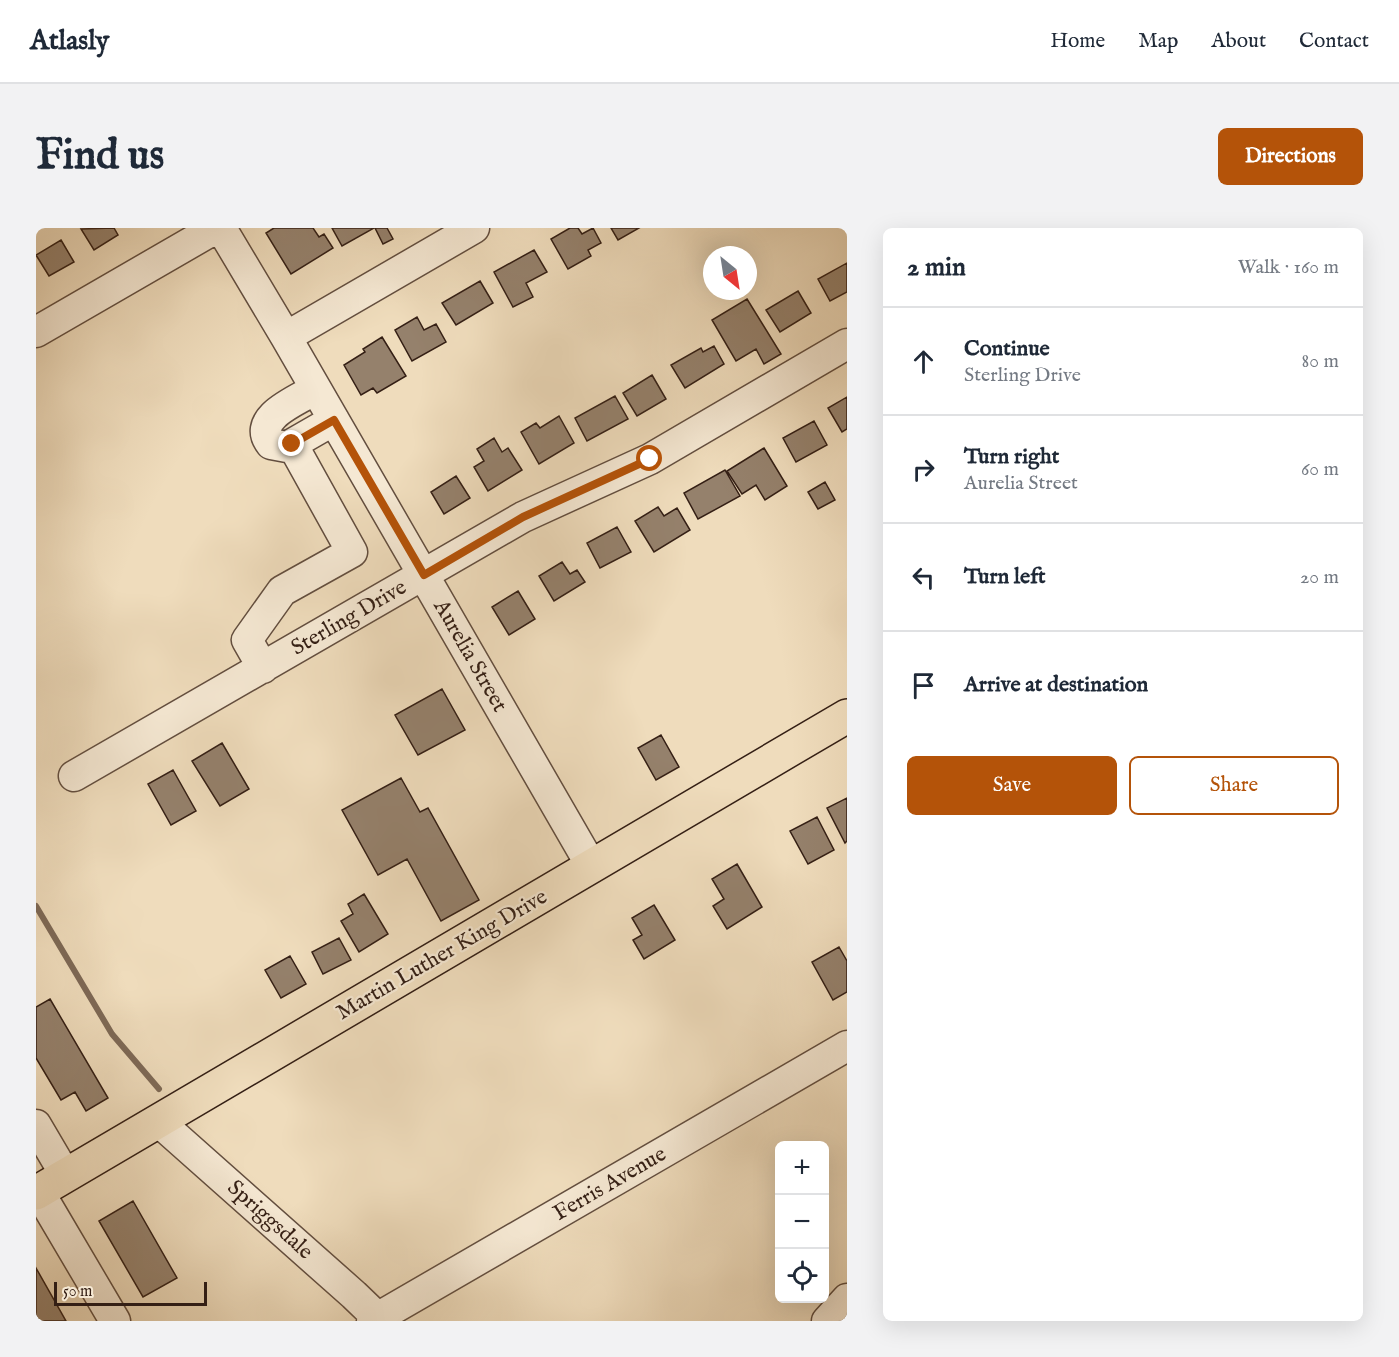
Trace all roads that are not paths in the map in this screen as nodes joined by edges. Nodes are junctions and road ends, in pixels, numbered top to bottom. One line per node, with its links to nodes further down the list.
1 (216, 228): 4 (street)
2 (221, 228): 5 (street, Aurelia Street)
3 (474, 228): 5 (street)
4 (36, 332)
5 (286, 337): 7 (street, Aurelia Street)
6 (847, 344): 10 (street, Sterling Drive)
7 (316, 389): 8 (street, Aurelia Street); 9 (street)
8 (334, 420): 9 (street); 10 (street, Aurelia Street)
9 (292, 444): 11 (street)
10 (424, 575): 11 (street, Sterling Drive); 14 (street, Aurelia Street)
11 (263, 668): 13 (street, Sterling Drive)
12 (847, 716): 14 (main road, Martin Luther King Drive)
13 (74, 776)
14 (592, 867): 16 (main road, Martin Luther King Drive)
15 (847, 1046): 20 (street, Ferris Avenue)
16 (158, 1121): 18 (main road, Martin Luther King Drive); 20 (street, Spriggsdale)
17 (36, 1125): 18 (street)
18 (47, 1187): 21 (street)
19 (847, 1299): 22 (street)
20 (377, 1320)
21 (115, 1321)
22 (827, 1321)

